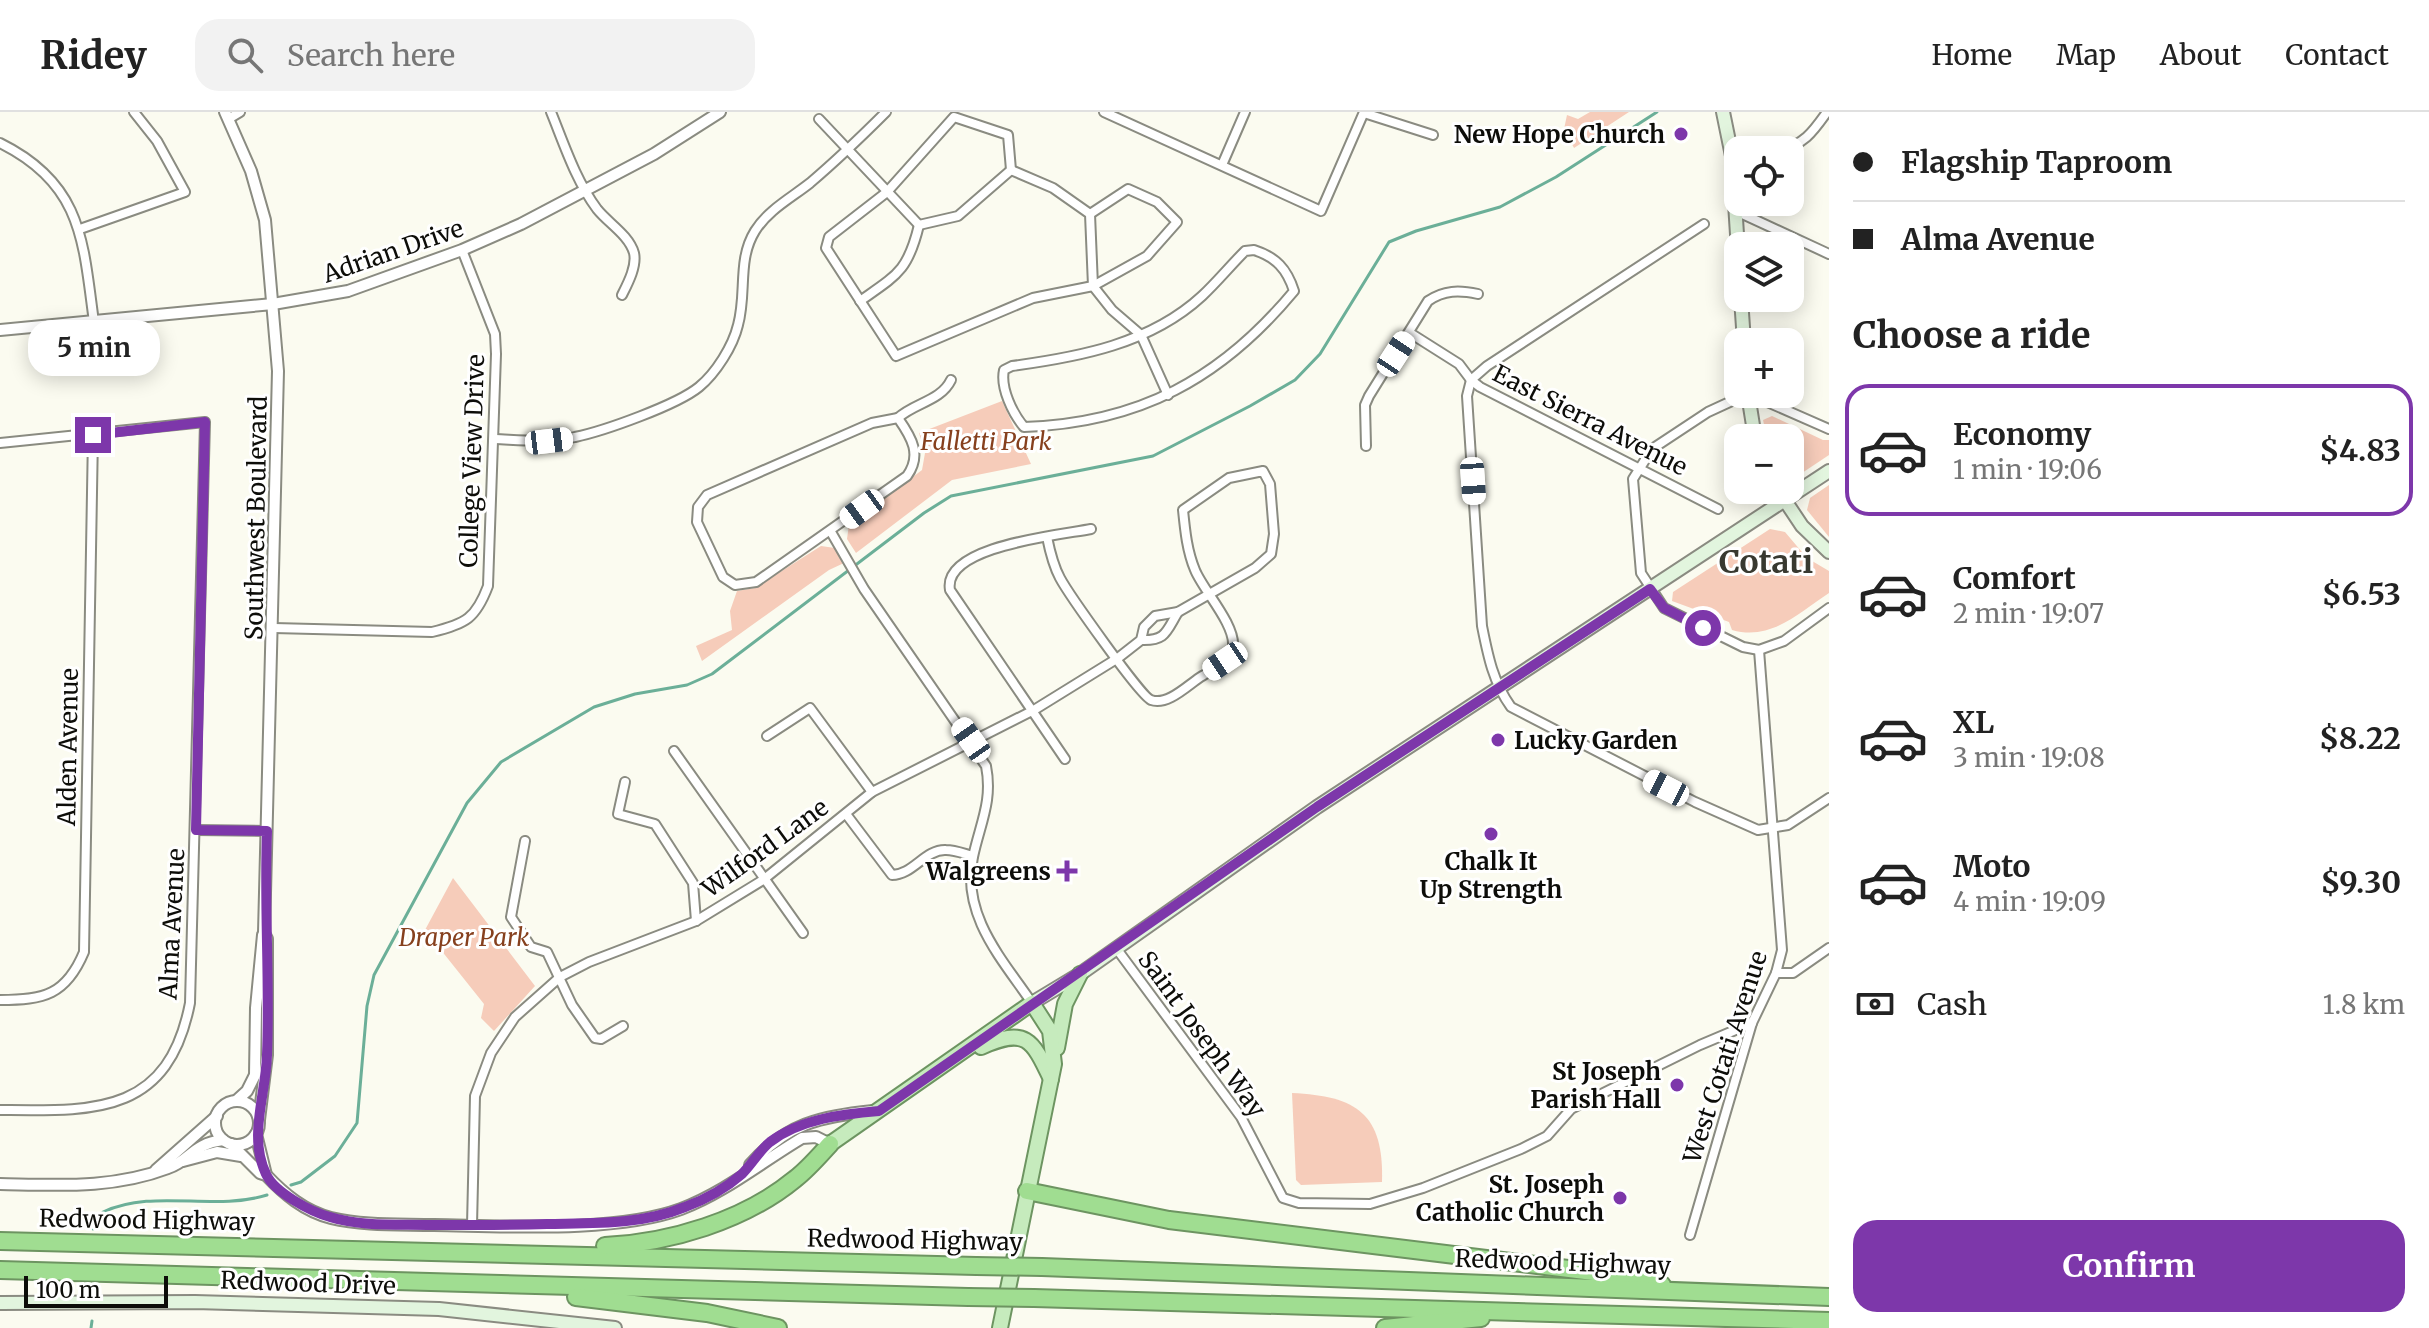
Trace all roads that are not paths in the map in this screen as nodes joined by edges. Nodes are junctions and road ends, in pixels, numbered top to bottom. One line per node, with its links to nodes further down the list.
1 (134, 112): 25 (street)
2 (551, 112): 19 (street)
3 (720, 112): 19 (street, Adrian Drive)
4 (886, 112): 16 (street)
5 (1104, 112): 17 (street)
6 (1245, 112): 17 (street)
7 (1364, 112): 12 (street); 17 (street)
8 (1723, 112): 13 (main road)
9 (1827, 112): 14 (street)
10 (232, 114): 32 (street, Southwest Boulevard)
11 (819, 119): 16 (street)
12 (1433, 135)
13 (1730, 136)
14 (1804, 141)
15 (0, 143): 25 (street)
16 (849, 151): 20 (street); 45 (street)
17 (1222, 165)
18 (1011, 170): 20 (street); 21 (street); 24 (street)
19 (587, 191): 26 (street, Adrian Drive); 30 (street)
20 (887, 192): 24 (street); 31 (street)
21 (1090, 214): 28 (street); 28 (street)
22 (1747, 216): 27 (street)
23 (1704, 224): 38 (street)
24 (919, 225): 31 (street)
25 (80, 229): 33 (street)
26 (462, 250): 32 (street, Adrian Drive); 45 (street, College View Drive)
27 (1829, 254)
28 (1093, 286): 31 (street); 36 (street)
29 (1478, 294): 35 (street)
30 (622, 295)
31 (860, 301)
32 (273, 304): 33 (street, Adrian Drive); 62 (street, Southwest Boulevard)
33 (94, 322): 34 (street, Adrian Drive)
34 (0, 330)
35 (1410, 333): 38 (street, East Sierra Avenue); 47 (street)
36 (1141, 335): 39 (street); 39 (street); 39 (street)
37 (951, 380): 42 (street)
38 (1471, 380): 48 (street, East Sierra Avenue); 66 (street)
39 (1168, 395)
40 (1724, 405): 48 (street)
41 (1780, 408): 43 (street)
42 (898, 418): 55 (street); 55 (street)
43 (1829, 429)
44 (93, 435): 46 (street, Alma Avenue); 77 (street, Alma Avenue); 90 (street, Alden Avenue)
45 (495, 439): 62 (street, College View Drive)
46 (0, 443)
47 (1366, 446)
48 (1641, 467): 53 (street, East Sierra Avenue); 58 (street)
49 (1828, 470): 50 (main road)
50 (1804, 482)
51 (1768, 504): 58 (main road)
52 (1786, 504): 57 (main road)
53 (1718, 509)
54 (1091, 529): 56 (street)
55 (831, 532): 69 (street)
56 (1047, 537): 65 (street); 67 (street)
57 (1829, 552)
58 (1650, 589): 64 (street); 66 (main road)
59 (1210, 595): 59 (street, Wilford Lane); 61 (street, Wilford Lane); 65 (street)
60 (1829, 608): 64 (street)
61 (1178, 612): 63 (street, Wilford Lane); 63 (street, Wilford Lane)
62 (274, 628): 78 (street, Southwest Boulevard)
63 (1141, 640): 65 (street, Wilford Lane)
64 (1759, 650): 76 (street, West Cotati Avenue)
65 (1118, 658): 67 (street, Wilford Lane)
66 (1498, 689): 76 (street); 85 (main road)
67 (1034, 710): 69 (street, Wilford Lane); 71 (street)
68 (767, 736): 73 (street)
69 (971, 740): 73 (street, Wilford Lane); 80 (street)
70 (674, 751): 81 (street)
71 (1065, 759)
72 (625, 782): 82 (street)
73 (872, 792): 75 (street, Wilford Lane)
74 (1829, 798): 76 (street)
75 (846, 814): 80 (street); 81 (street, Wilford Lane)
76 (1772, 829): 87 (street, West Cotati Avenue)
77 (196, 830): 78 (street); 97 (street, Alma Avenue)
78 (267, 831): 83 (street, Southwest Boulevard)
79 (525, 841): 89 (street)
80 (973, 856): 91 (street)
81 (763, 880): 82 (street, Wilford Lane); 84 (street)
82 (696, 921): 89 (street, Wilford Lane)
83 (264, 933): 96 (street, Southwest Boulevard); 100 (street, Southwest Boulevard)
84 (803, 933)
85 (1116, 948): 88 (main road); 92 (street, Saint Joseph Way)
86 (1829, 948): 87 (street)
87 (1776, 973): 92 (street, West Cotati Avenue)
88 (1080, 974): 91 (main road); 95 (main road)
89 (560, 977): 93 (street); 111 (street, Wilford Lane)
90 (0, 1000)
91 (1032, 1003): 94 (main road); 95 (main road)
92 (1752, 1023): 112 (street, West Cotati Avenue)
93 (623, 1026)
94 (952, 1060): 95 (main road); 98 (main road)
95 (1053, 1072): 110 (main road)
96 (236, 1101): 99 (street); 100 (street)
97 (0, 1110)
98 (879, 1111): 103 (main road); 108 (street)
99 (217, 1116): 102 (street); 106 (street)
100 (259, 1120): 101 (street)
101 (256, 1133): 102 (street); 107 (street)
102 (227, 1142): 104 (street); 105 (street)
103 (830, 1144): 108 (street); 114 (highway)
104 (243, 1156): 105 (street); 107 (street)
105 (179, 1161): 106 (street)
106 (154, 1172): 109 (street)
107 (266, 1175): 111 (street)
108 (741, 1175): 111 (street)
109 (0, 1184)
110 (1027, 1191): 117 (highway); 125 (main road)
111 (472, 1225)
112 (1690, 1235)
113 (0, 1241): 114 (highway, Redwood Highway)
114 (486, 1252): 117 (highway, Redwood Highway, bridge)
115 (0, 1270): 116 (highway, Redwood Highway)
116 (475, 1286): 120 (highway, Redwood Highway, bridge); 124 (highway)
117 (1679, 1290): 118 (highway, Redwood Highway)
118 (1829, 1297)
119 (0, 1303): 122 (main road, Redwood Drive)
120 (1546, 1312): 121 (highway, Redwood Highway); 126 (highway)
121 (1829, 1321)
122 (578, 1326): 123 (main road, Redwood Drive)
123 (615, 1328)
124 (778, 1328)
125 (1000, 1328)
126 (1385, 1328)

